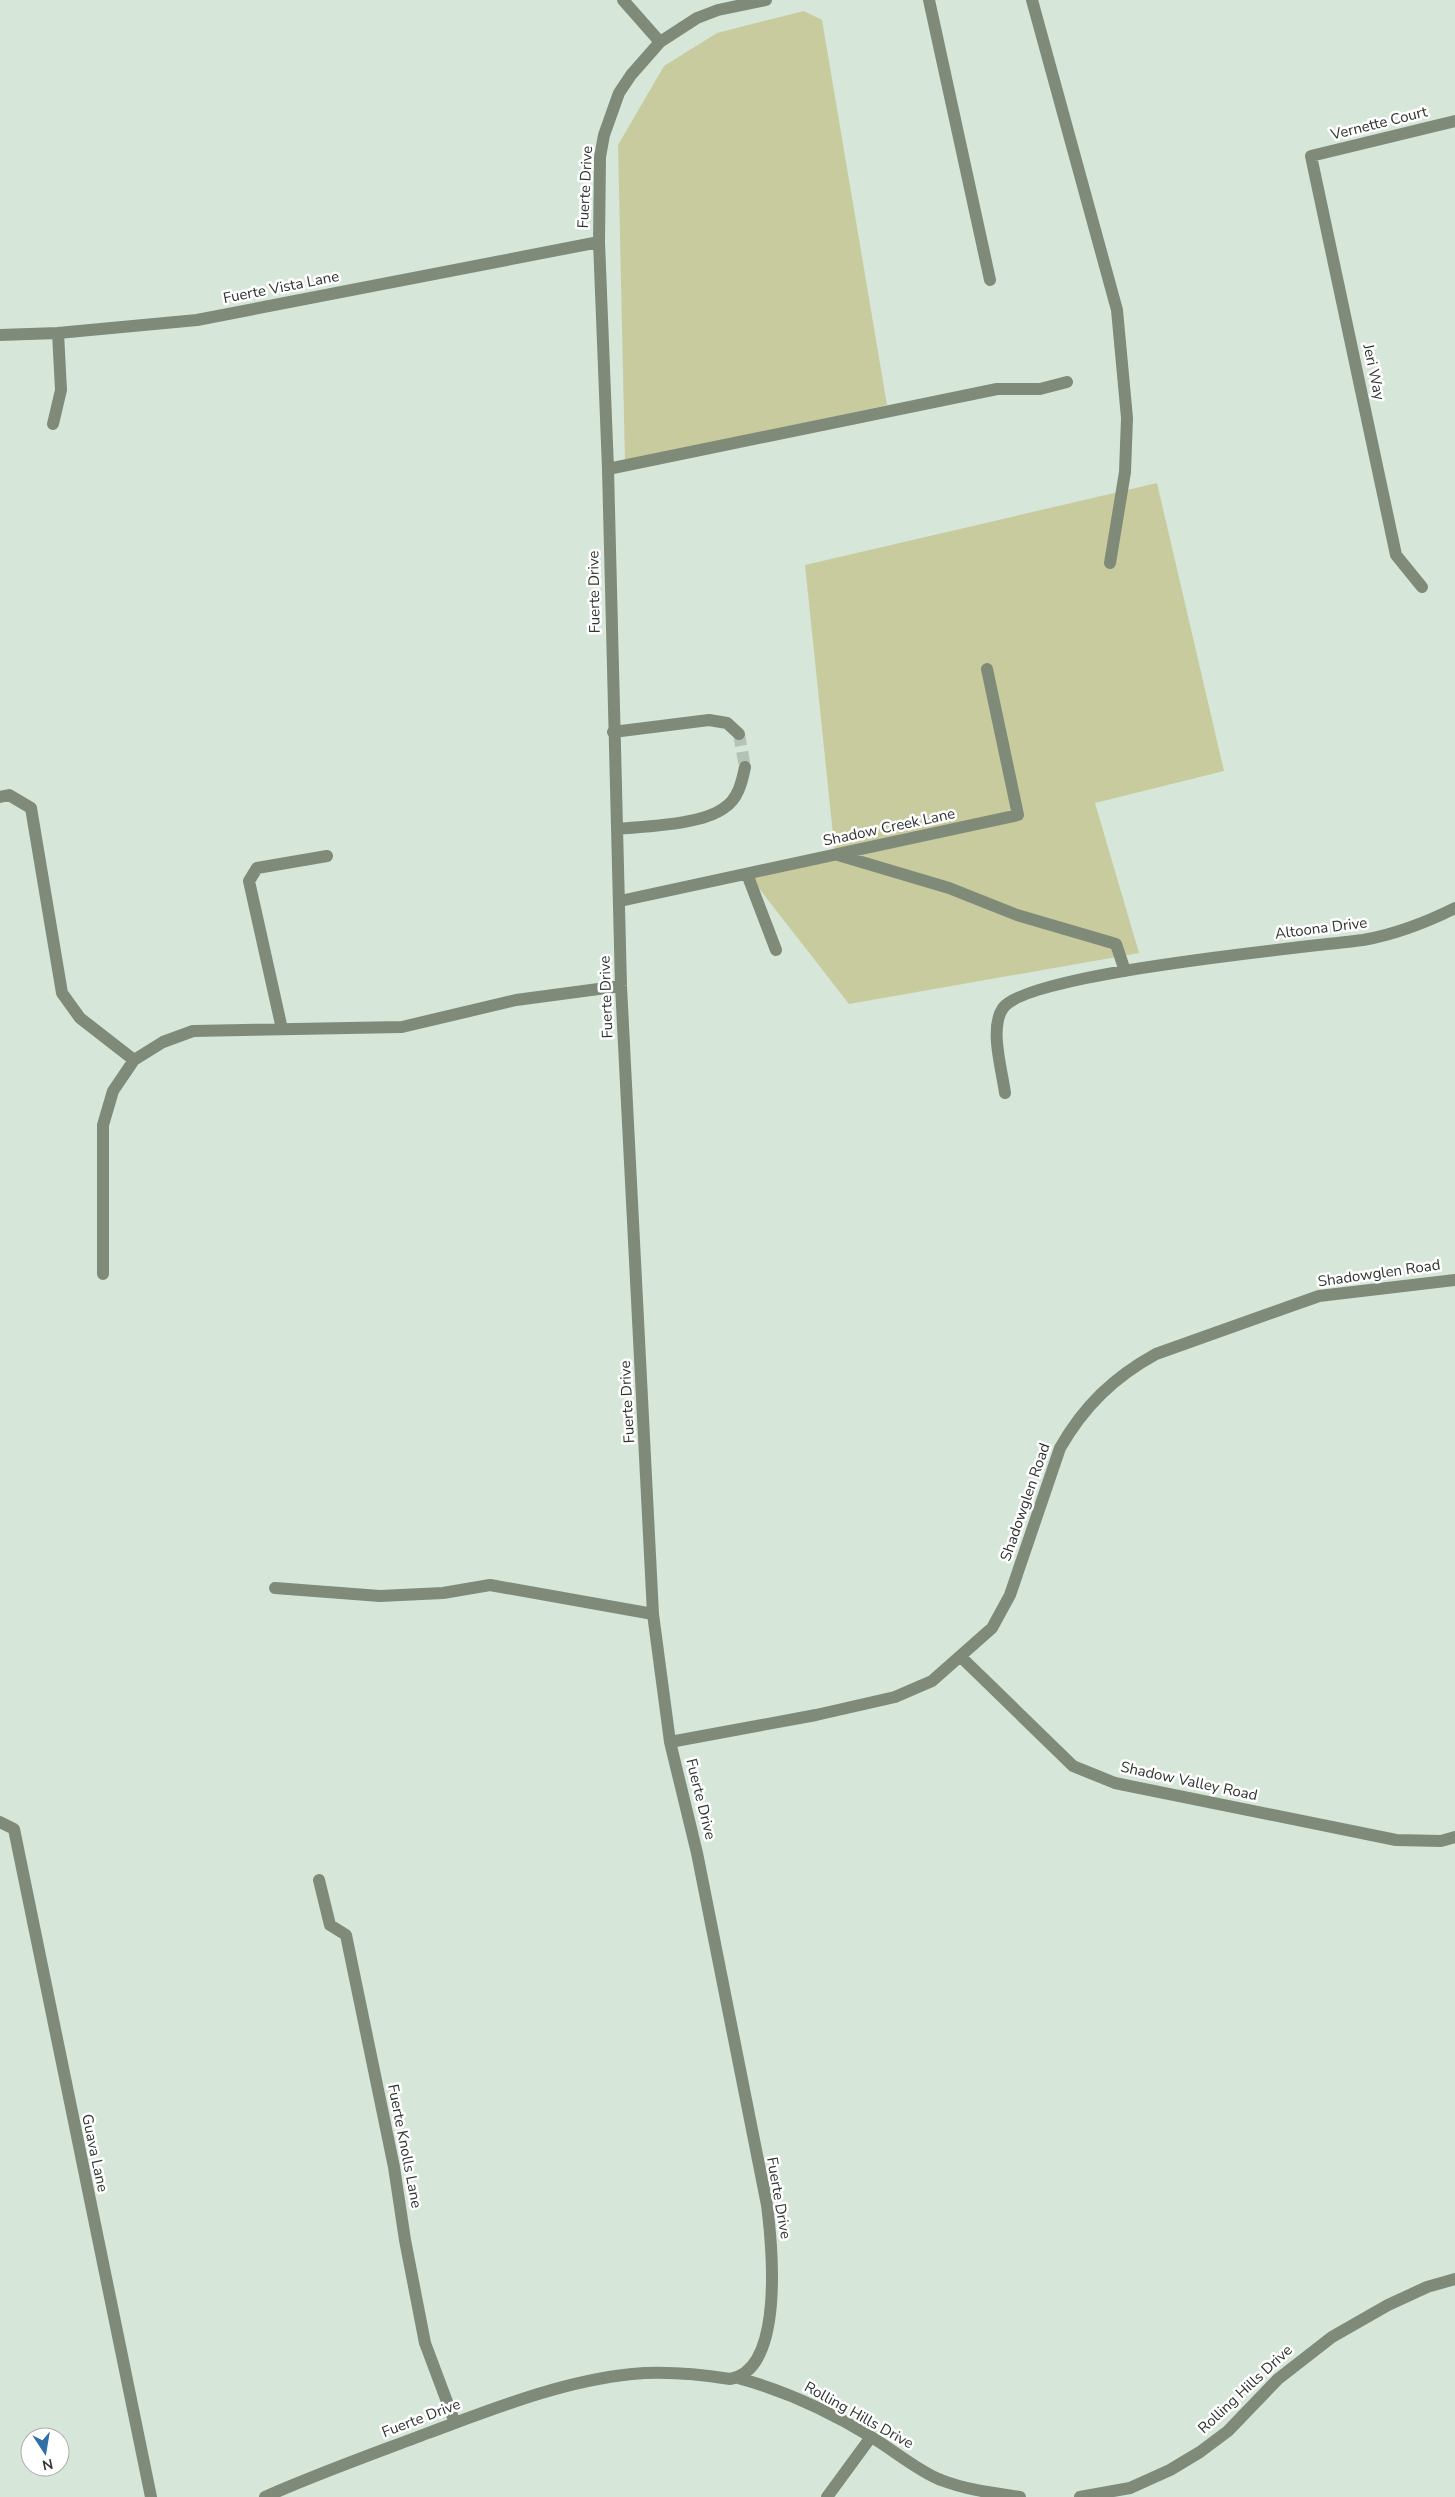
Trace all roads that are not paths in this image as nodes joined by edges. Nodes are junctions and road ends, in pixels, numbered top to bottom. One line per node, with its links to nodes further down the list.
1 (623, 0): 5 (street)
2 (766, 0): 5 (street, Fuerte Drive)
3 (929, 0): 9 (street)
4 (1032, 0): 15 (street)
5 (660, 42): 8 (street, Fuerte Drive)
6 (1455, 121): 7 (street, Vernette Court)
7 (1312, 156): 16 (street, Jeri Way)
8 (598, 242): 10 (street, Fuerte Vista Lane); 14 (street, Fuerte Drive)
9 (990, 280)
10 (58, 333): 11 (street, Fuerte Vista Lane); 13 (street)
11 (0, 335)
12 (1067, 382): 14 (street)
13 (53, 424)
14 (608, 469): 18 (street, Fuerte Drive)
15 (1110, 563)
16 (1422, 588)
17 (987, 669): 23 (street, Shadow Creek Lane)
18 (613, 732): 19 (street); 22 (street, Fuerte Drive)
19 (739, 734)
20 (745, 767): 22 (street)
21 (0, 797): 32 (street)
22 (617, 829): 26 (street, Fuerte Drive)
23 (836, 855): 25 (street, Shadow Creek Lane); 29 (street)
24 (327, 856): 31 (street)
25 (747, 874): 26 (street, Shadow Creek Lane); 28 (street)
26 (620, 901): 30 (street, Fuerte Drive)
27 (1455, 908): 29 (street, Altoona Drive)
28 (776, 950)
29 (1125, 972): 33 (street, Altoona Drive)
30 (621, 986): 31 (street); 37 (street, Fuerte Drive)
31 (282, 1029): 32 (street)
32 (134, 1060): 34 (street)
33 (1006, 1093)
34 (103, 1274)
35 (1455, 1280): 38 (street, Shadowglen Road)
36 (276, 1588): 37 (street)
37 (653, 1614): 39 (street, Fuerte Drive)
38 (961, 1657): 39 (street, Shadowglen Road); 41 (street, Shadow Valley Road)
39 (670, 1742): 44 (street, Fuerte Drive)
40 (0, 1822): 47 (street, Guava Lane)
41 (1455, 1837)
42 (320, 1880): 45 (street, Fuerte Knolls Lane)
43 (1455, 2279): 51 (street, Rolling Hills Drive)
44 (738, 2378): 45 (street, Fuerte Drive); 46 (street, Rolling Hills Drive)
45 (455, 2423): 48 (street, Fuerte Drive)
46 (872, 2437): 49 (street); 50 (street, Rolling Hills Drive)
47 (151, 2497)
48 (265, 2497)
49 (827, 2497)
50 (1020, 2497)
51 (1080, 2497)

